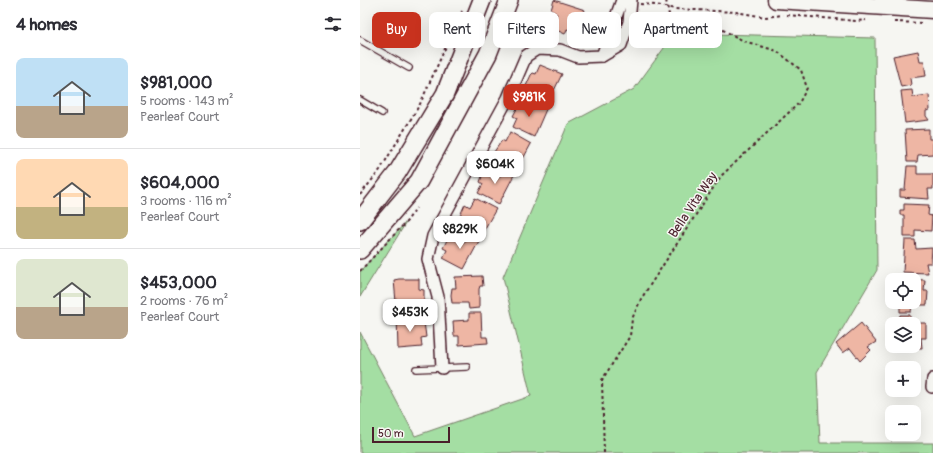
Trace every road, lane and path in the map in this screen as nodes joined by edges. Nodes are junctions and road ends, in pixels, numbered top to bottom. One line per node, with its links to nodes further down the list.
1 (482, 0): 22 (main road)
2 (508, 0): 24 (main road)
3 (628, 0): 8 (path); 9 (street); 14 (street)
4 (666, 0): 8 (path, Bella Vita Way)
5 (776, 0): 6 (street)
6 (821, 2): 10 (street)
7 (465, 5): 21 (path)
8 (668, 8): 11 (path); 29 (path, Bella Vita Way)
9 (621, 13)
10 (929, 17): 12 (path)
11 (871, 19)
12 (886, 21)
13 (621, 31): 14 (street)
14 (625, 32): 17 (street)
15 (360, 40): 18 (lane)
16 (605, 48): 17 (street)
17 (602, 56): 26 (street)
18 (409, 68)
19 (360, 100): 20 (lane)
20 (382, 113)
21 (360, 195)
22 (360, 221)
23 (407, 221): 25 (path)
24 (360, 250)
25 (360, 271)
26 (442, 368): 27 (lane); 28 (lane)
27 (467, 368)
28 (416, 369)
29 (604, 453)

